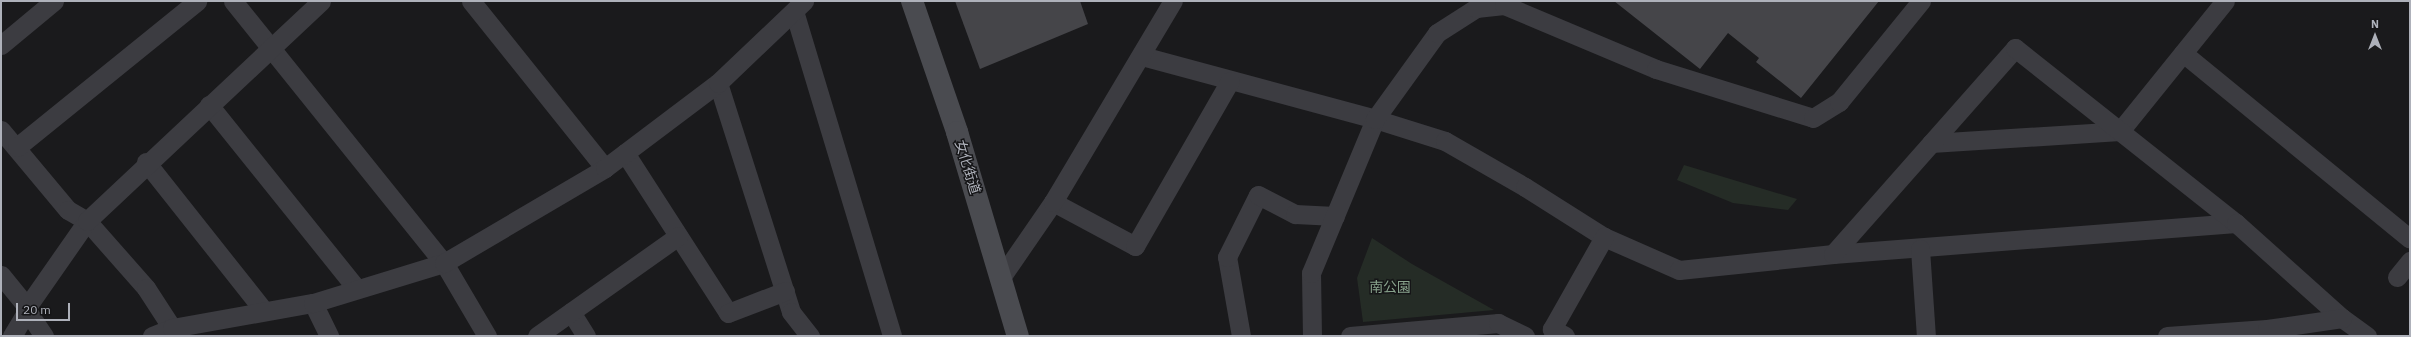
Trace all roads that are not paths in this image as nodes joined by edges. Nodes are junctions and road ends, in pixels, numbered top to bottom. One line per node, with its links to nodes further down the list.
1 (54, 1): 11 (street)
2 (197, 1): 22 (street)
3 (233, 1): 12 (street)
4 (320, 1): 12 (street)
5 (471, 1): 25 (street)
6 (912, 1): 38 (street, 女化街道)
7 (1173, 1): 14 (street)
8 (1921, 1): 18 (street)
9 (2225, 1): 13 (street)
10 (799, 6): 16 (street); 57 (street)
11 (1, 45)
12 (272, 47): 17 (street); 36 (street)
13 (2183, 53): 20 (street); 32 (street)
14 (1142, 56): 15 (street); 26 (street)
15 (1230, 81): 18 (street); 26 (street)
16 (718, 83): 23 (street); 41 (street)
17 (209, 105): 24 (street); 40 (street)
18 (1375, 119): 27 (street); 31 (street)
19 (1, 130): 22 (street)
20 (2120, 131): 21 (street); 21 (street); 29 (street)
21 (1931, 143): 34 (street)
22 (17, 147): 28 (street)
23 (625, 153): 25 (street); 30 (street)
24 (146, 162): 28 (street); 44 (street)
25 (605, 168): 36 (street)
26 (1053, 202): 38 (street)
27 (1335, 216): 59 (street); 60 (street)
28 (87, 221): 43 (street); 47 (street)
29 (2236, 223): 33 (street); 46 (street)
30 (678, 236): 41 (street); 45 (street)
31 (1604, 237): 34 (street); 63 (street)
32 (2410, 239)
33 (1920, 249): 34 (street); 64 (street)
34 (1833, 254)
35 (2410, 261): 39 (street)
36 (444, 263): 40 (street); 53 (street)
37 (1, 275): 43 (street)
38 (1002, 276): 58 (street, 女化街道)
39 (2397, 277)
40 (357, 289): 42 (street)
41 (785, 291): 56 (street)
42 (313, 302): 44 (street); 52 (street)
43 (28, 309): 49 (street); 50 (street)
44 (264, 311): 47 (street)
45 (571, 312): 54 (street); 55 (street)
46 (2342, 318): 48 (street); 66 (street)
47 (172, 328): 51 (street)
48 (2268, 332): 65 (street)
49 (12, 336)
50 (44, 336)
51 (152, 336)
52 (328, 336)
53 (486, 336)
54 (537, 336)
55 (586, 336)
56 (810, 336)
57 (892, 336)
58 (1018, 336)
59 (1241, 336)
60 (1312, 336)
61 (1350, 336): 62 (street)
62 (1525, 336)
63 (1565, 336)
64 (1926, 336)
65 (2167, 336)
66 (2367, 336)

